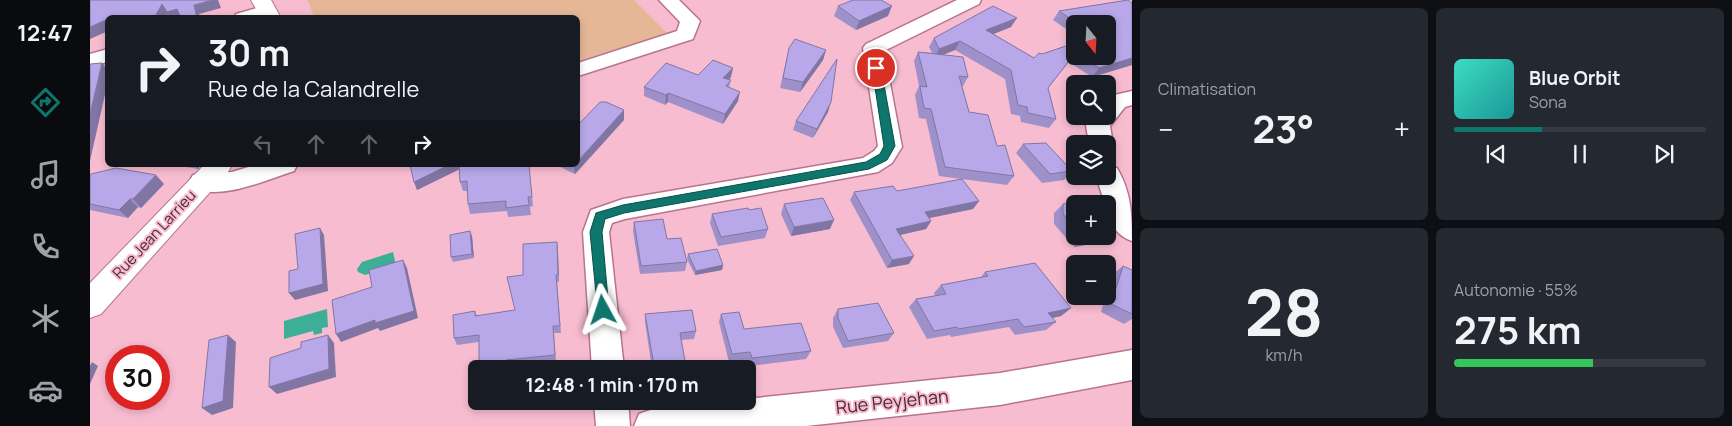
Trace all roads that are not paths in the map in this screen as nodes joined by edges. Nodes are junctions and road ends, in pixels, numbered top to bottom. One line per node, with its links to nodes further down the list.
1 (668, 0): 7 (street)
2 (972, 0): 15 (street)
3 (266, 9): 4 (street)
4 (251, 15)
5 (105, 56): 6 (street)
6 (90, 60)
7 (580, 69)
8 (1132, 98): 9 (street)
9 (1116, 103)
10 (278, 167): 11 (street)
11 (210, 174): 14 (street, Rue Jean Larrieu)
12 (1112, 185): 13 (street)
13 (1132, 230)
14 (90, 304)
15 (607, 360)
16 (1132, 365): 19 (street, Rue Peyjehan)
17 (612, 410): 18 (street)
18 (613, 426)
19 (651, 426)

